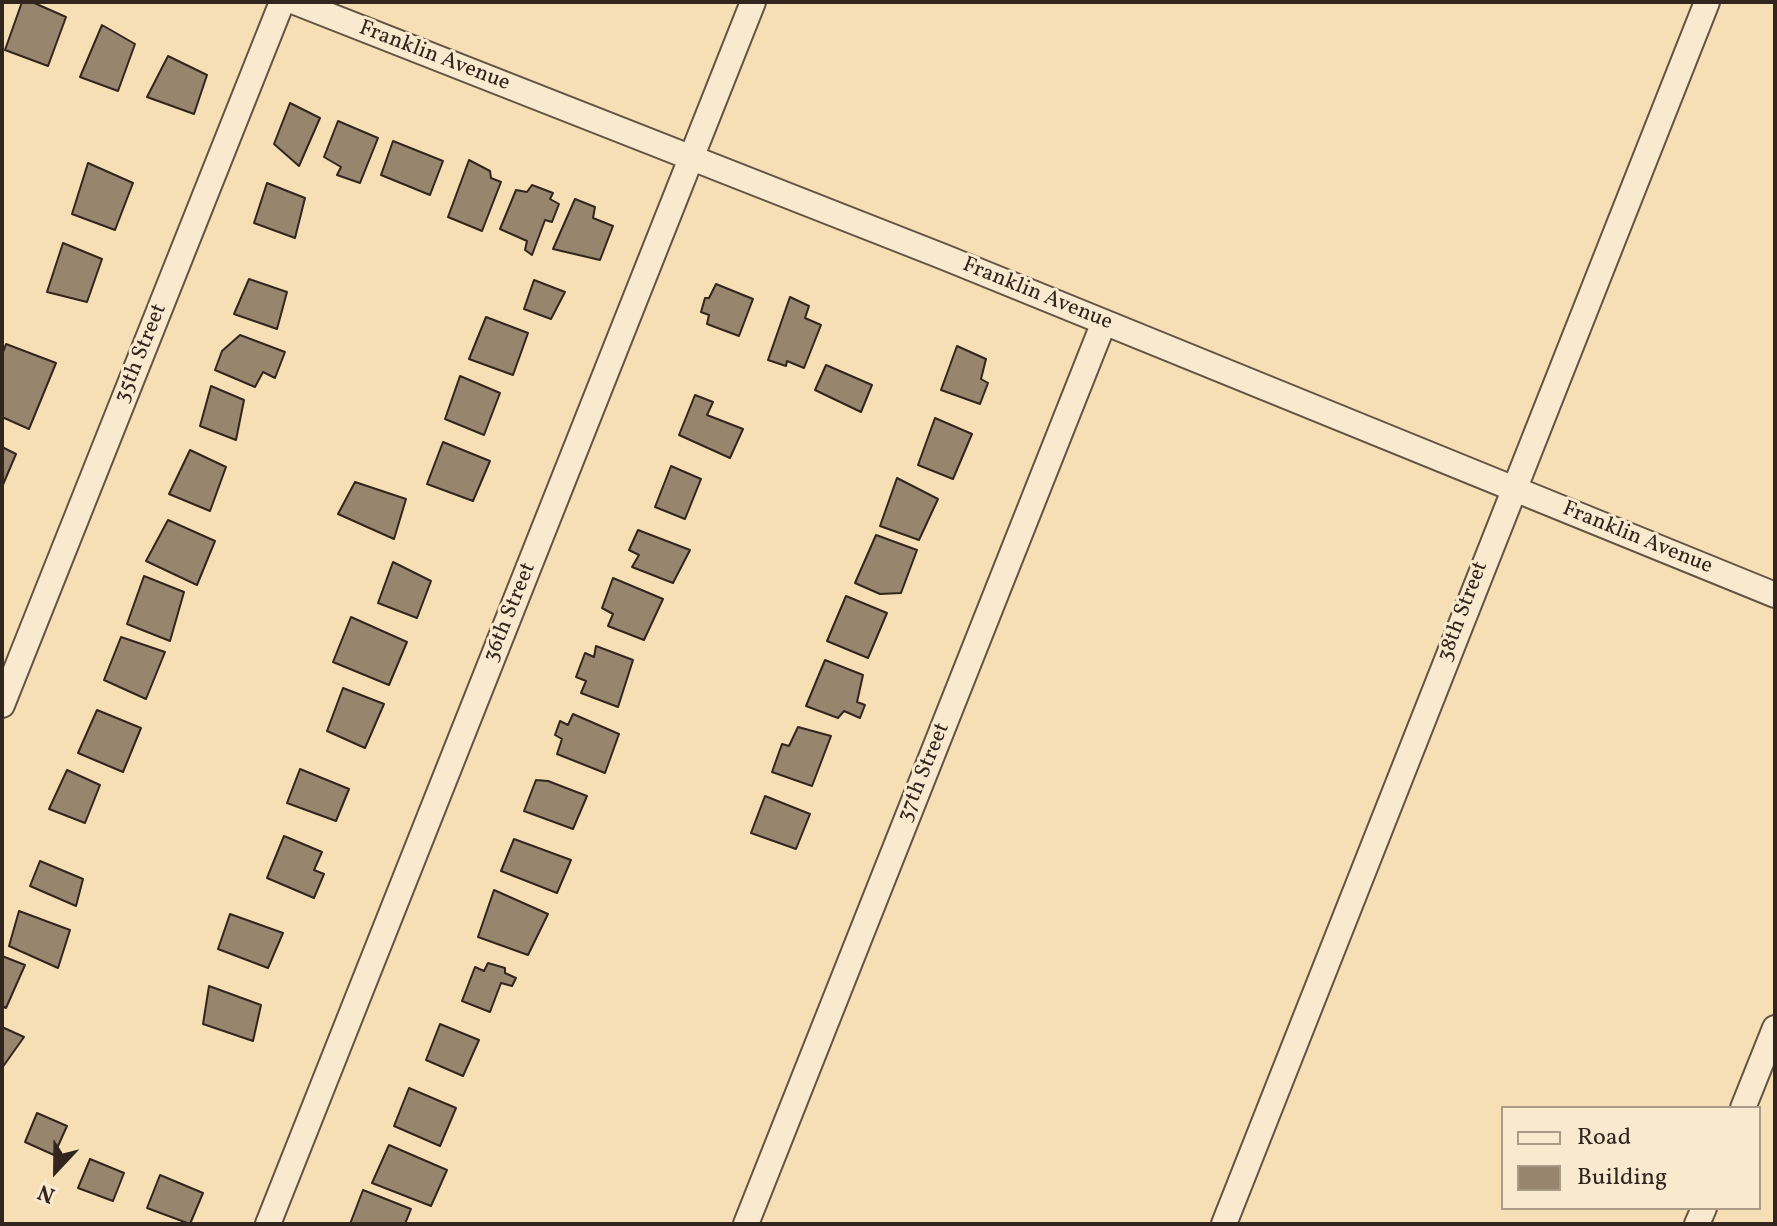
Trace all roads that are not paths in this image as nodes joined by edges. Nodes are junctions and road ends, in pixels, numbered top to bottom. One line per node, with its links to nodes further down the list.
1 (282, 2): 9 (street, 35th Street)
2 (295, 2): 5 (street, Franklin Avenue)
3 (753, 2): 5 (street, 36th Street)
4 (1707, 2): 7 (street, 38th Street)
5 (691, 158): 6 (street, Franklin Avenue); 12 (street, 36th Street)
6 (1104, 322): 7 (street, Franklin Avenue); 13 (street, 37th Street)
7 (1512, 489): 8 (street, Franklin Avenue); 14 (street, 38th Street)
8 (1775, 595)
9 (2, 705)
10 (1775, 1028): 11 (street)
11 (1744, 1106)
12 (268, 1224)
13 (746, 1224)
14 (1224, 1224)

